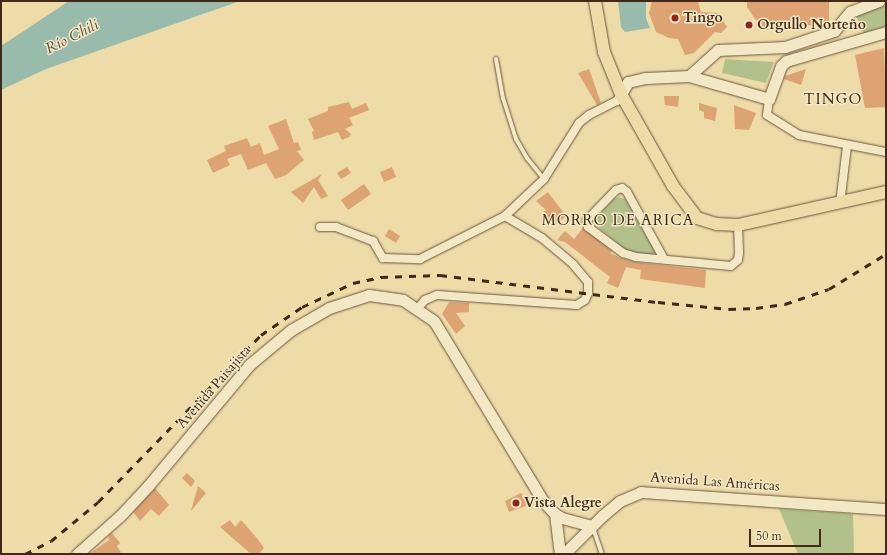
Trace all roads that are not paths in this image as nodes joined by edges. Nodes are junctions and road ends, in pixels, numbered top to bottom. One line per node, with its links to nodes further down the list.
1 (595, 1): 10 (main road)
2 (879, 1): 3 (main road)
3 (838, 26): 5 (main road); 6 (main road)
4 (886, 32): 5 (main road)
5 (847, 45): 8 (main road)
6 (785, 47): 8 (main road); 9 (main road)
7 (496, 59): 14 (lane)
8 (786, 61): 11 (main road)
9 (689, 76): 10 (main road); 11 (main road)
10 (621, 94): 14 (street); 18 (main road)
11 (769, 99): 12 (street)
12 (847, 146): 13 (street); 16 (street)
13 (886, 152)
14 (544, 179): 17 (street)
15 (886, 192): 16 (main road)
16 (840, 204): 18 (main road)
17 (505, 216): 19 (street); 21 (street)
18 (738, 225): 20 (street)
19 (320, 227)
20 (664, 259): 20 (street)
21 (418, 308): 23 (main road, Avenida Paisajista); 25 (main road, Avenida Paisajista)
22 (886, 509): 24 (main road, Avenida Las Américas)
23 (555, 514): 24 (main road, Avenida Paisajista); 26 (main road)
24 (592, 526): 27 (main road, Avenida Las Américas); 28 (lane)
25 (77, 554)
26 (560, 554)
27 (564, 554)
28 (602, 554)

